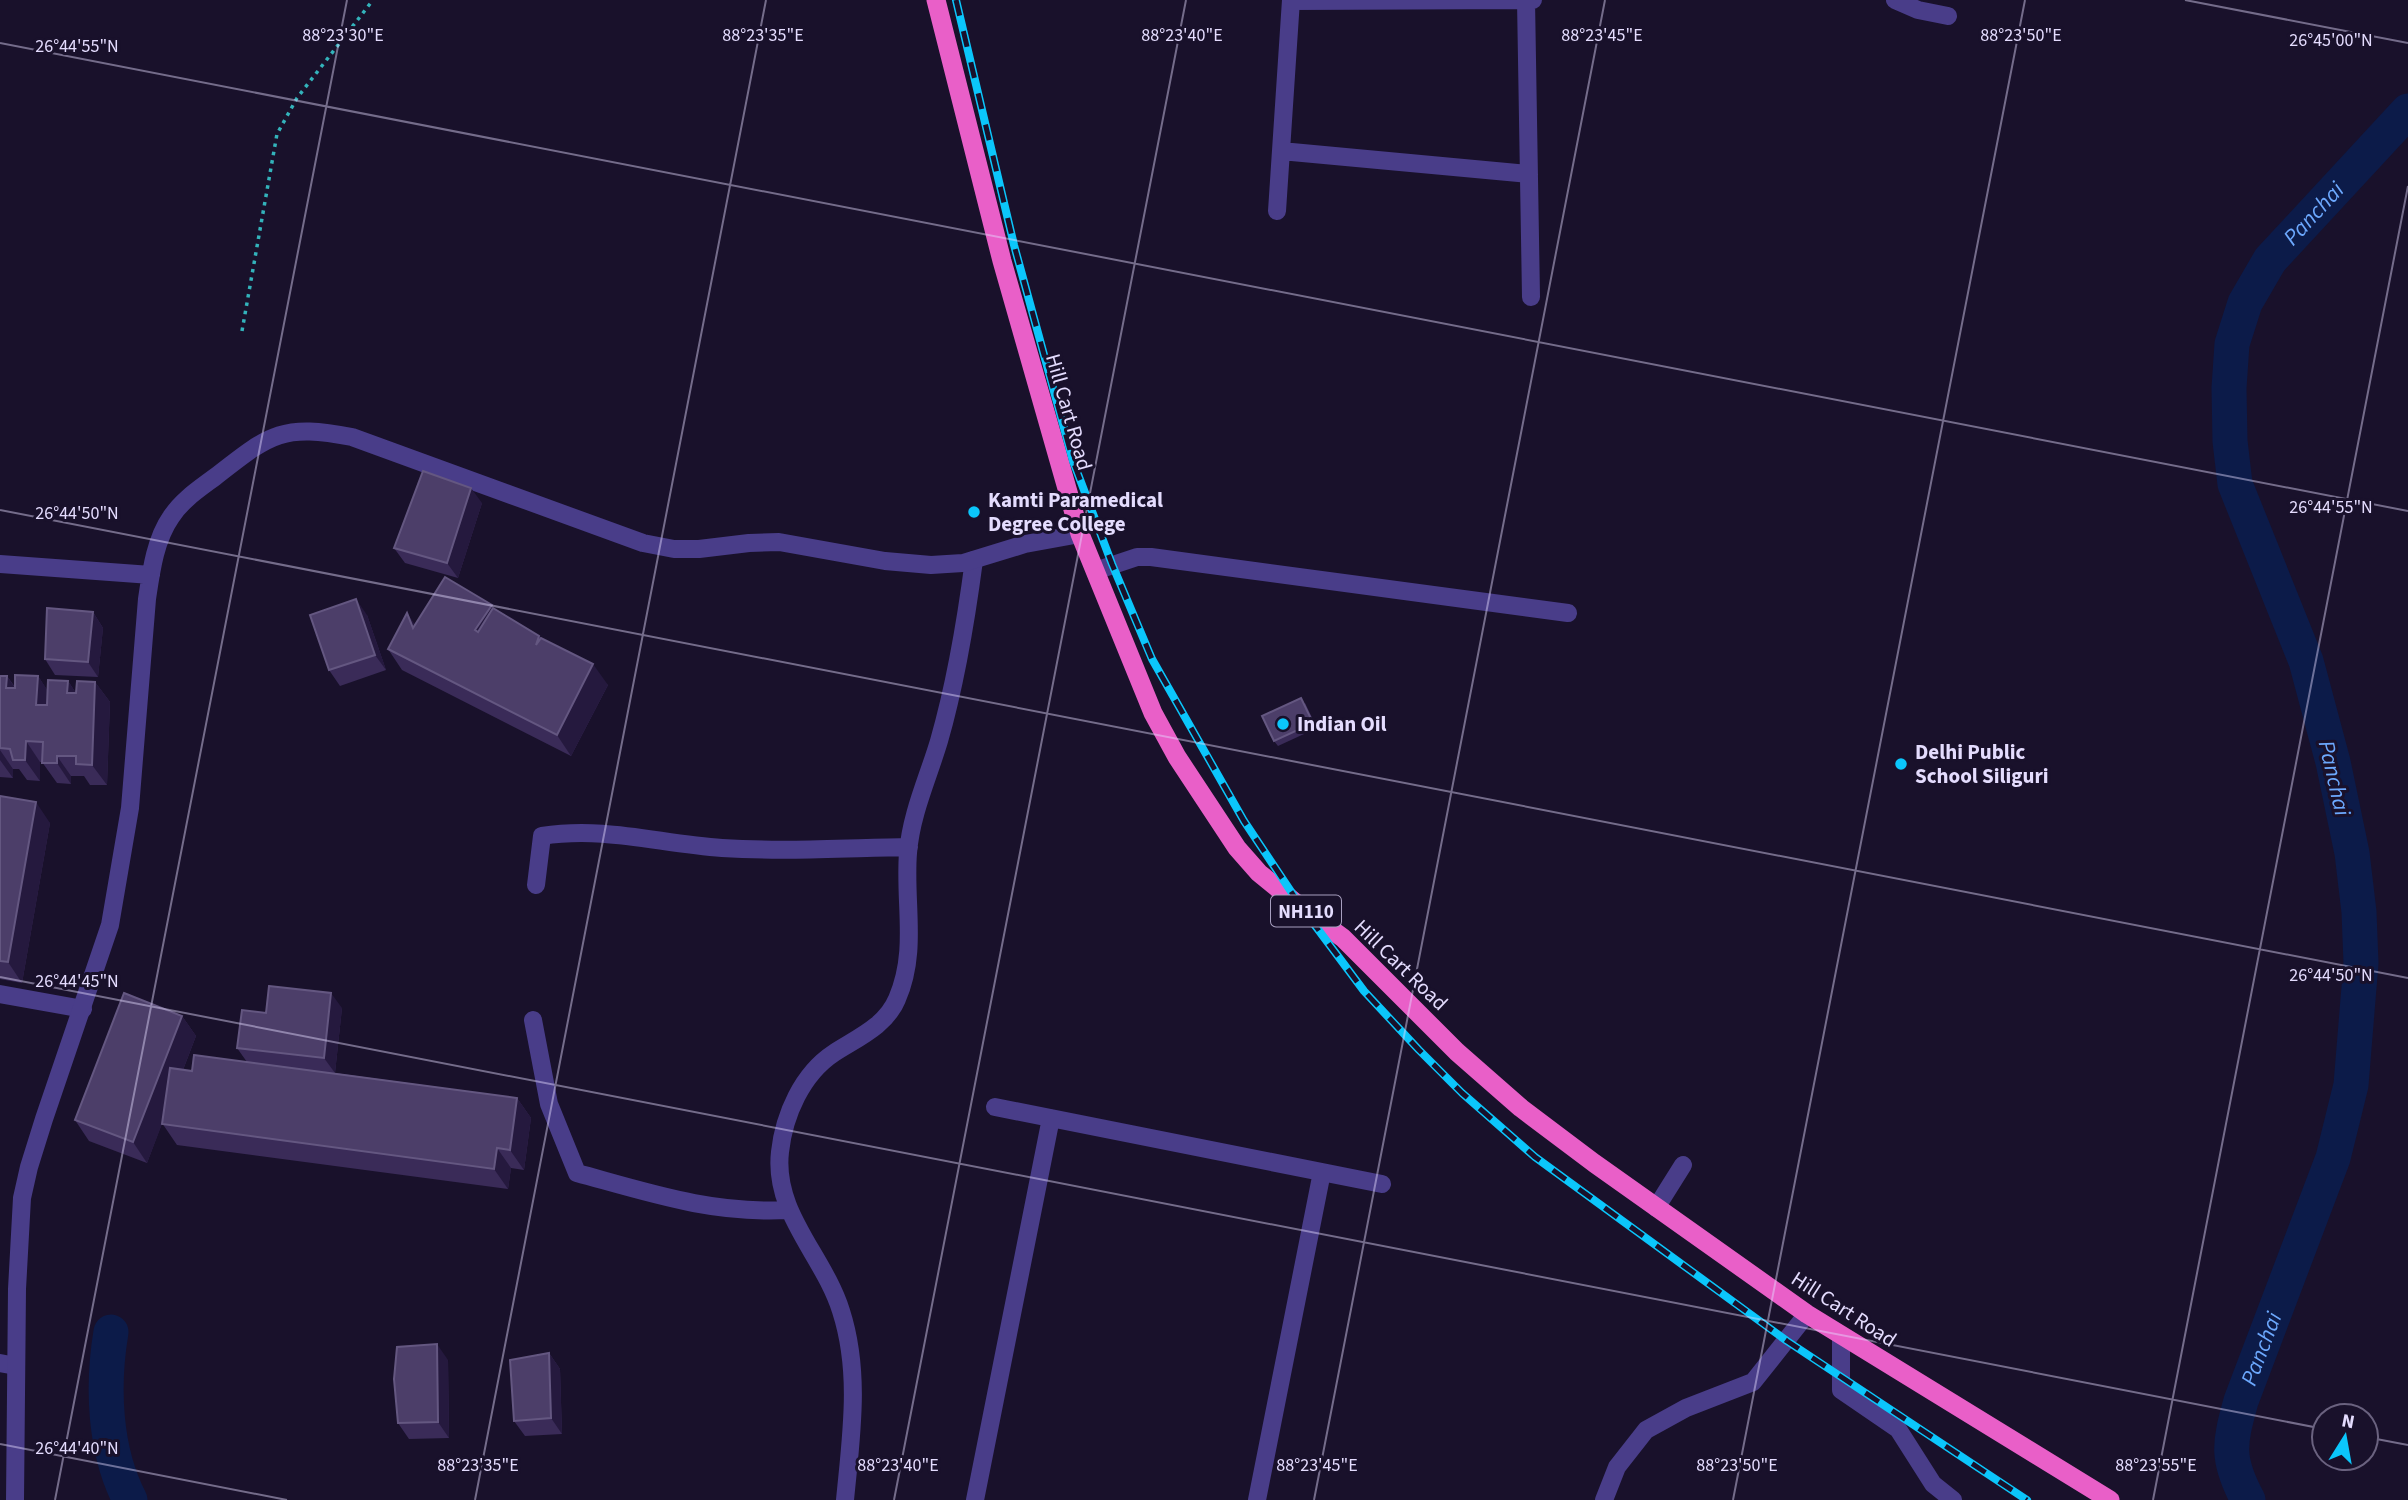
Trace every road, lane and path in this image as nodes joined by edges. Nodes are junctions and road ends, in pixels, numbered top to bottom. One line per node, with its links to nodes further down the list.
1 (373, 0): 12 (path)
2 (936, 0): 13 (highway, Hill Cart Road / NH110)
3 (1527, 0): 4 (street); 6 (street); 9 (street)
4 (1533, 0)
5 (1895, 0): 7 (street)
6 (1291, 1): 8 (street)
7 (1948, 16)
8 (1281, 151): 9 (street); 10 (street)
9 (1529, 174): 11 (street)
10 (1277, 211)
11 (1531, 298)
12 (242, 331)
13 (1080, 534): 14 (street); 16 (highway, Hill Cart Road / NH110)
14 (974, 560): 17 (street); 19 (street)
15 (0, 564): 17 (street)
16 (1095, 571): 18 (street); 29 (highway, Hill Cart Road / NH110)
17 (151, 575): 22 (street)
18 (1568, 613)
19 (909, 847): 20 (street); 30 (street)
20 (536, 886)
21 (0, 994): 22 (street)
22 (83, 1009): 33 (street)
23 (533, 1020): 30 (street)
24 (995, 1107): 25 (street)
25 (1051, 1118): 27 (street); 36 (street)
26 (1683, 1165): 29 (street)
27 (1322, 1172): 28 (street); 37 (street)
28 (1382, 1184)
29 (1656, 1208): 31 (highway, Hill Cart Road / NH110)
30 (788, 1210): 35 (street)
31 (1807, 1314): 32 (highway, Hill Cart Road / NH110); 38 (street)
32 (1842, 1336): 39 (street); 40 (highway, Hill Cart Road / NH110)
33 (8, 1364): 34 (street)
34 (15, 1500)
35 (845, 1500)
36 (975, 1500)
37 (1257, 1500)
38 (1604, 1500)
39 (1953, 1500)
40 (2110, 1500)

